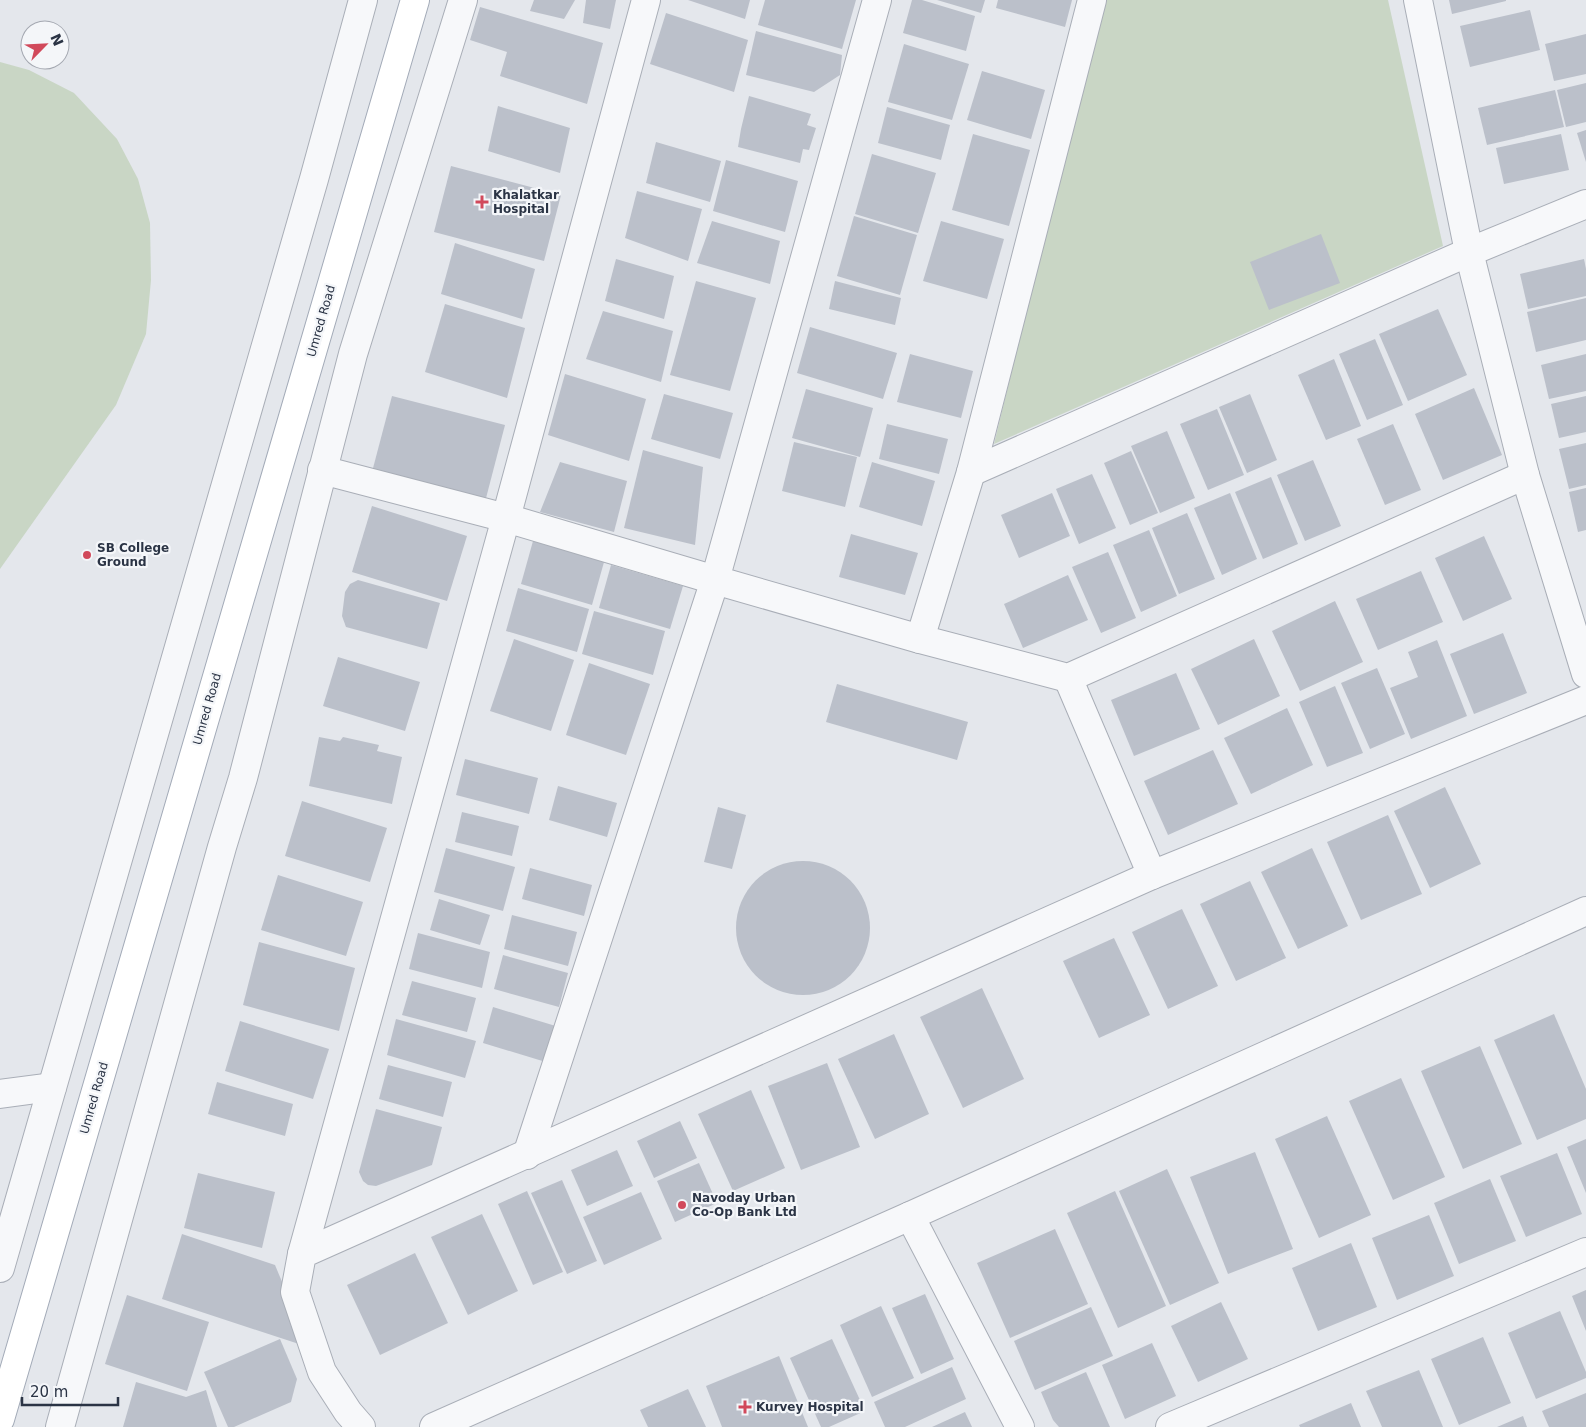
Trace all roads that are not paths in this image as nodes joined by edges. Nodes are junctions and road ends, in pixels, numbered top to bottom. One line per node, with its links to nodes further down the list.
1 (363, 0): 21 (street)
2 (415, 0): 28 (main road, Umred Road)
3 (462, 0): 10 (street)
4 (646, 0): 13 (street)
5 (877, 0): 14 (street)
6 (1092, 0): 11 (street)
7 (1418, 0): 9 (street)
8 (1586, 204): 9 (street)
9 (1469, 252): 11 (street); 12 (street)
10 (322, 470): 13 (street); 29 (street)
11 (971, 472): 15 (street)
12 (1525, 474): 16 (street); 17 (street)
13 (506, 518): 14 (street); 26 (street)
14 (715, 580): 15 (street); 23 (street)
15 (920, 639): 17 (street)
16 (1586, 674)
17 (1068, 678): 19 (street)
18 (1586, 700): 19 (street)
19 (1152, 875): 23 (street)
20 (1586, 911): 24 (street)
21 (52, 1087): 22 (street); 27 (street)
22 (0, 1094)
23 (526, 1154): 26 (street)
24 (910, 1216): 31 (street); 32 (street)
25 (1586, 1252): 33 (street)
26 (302, 1254): 30 (street)
27 (0, 1268)
28 (0, 1419)
29 (60, 1427)
30 (361, 1427)
31 (434, 1427)
32 (1020, 1427)
33 (1170, 1427)

